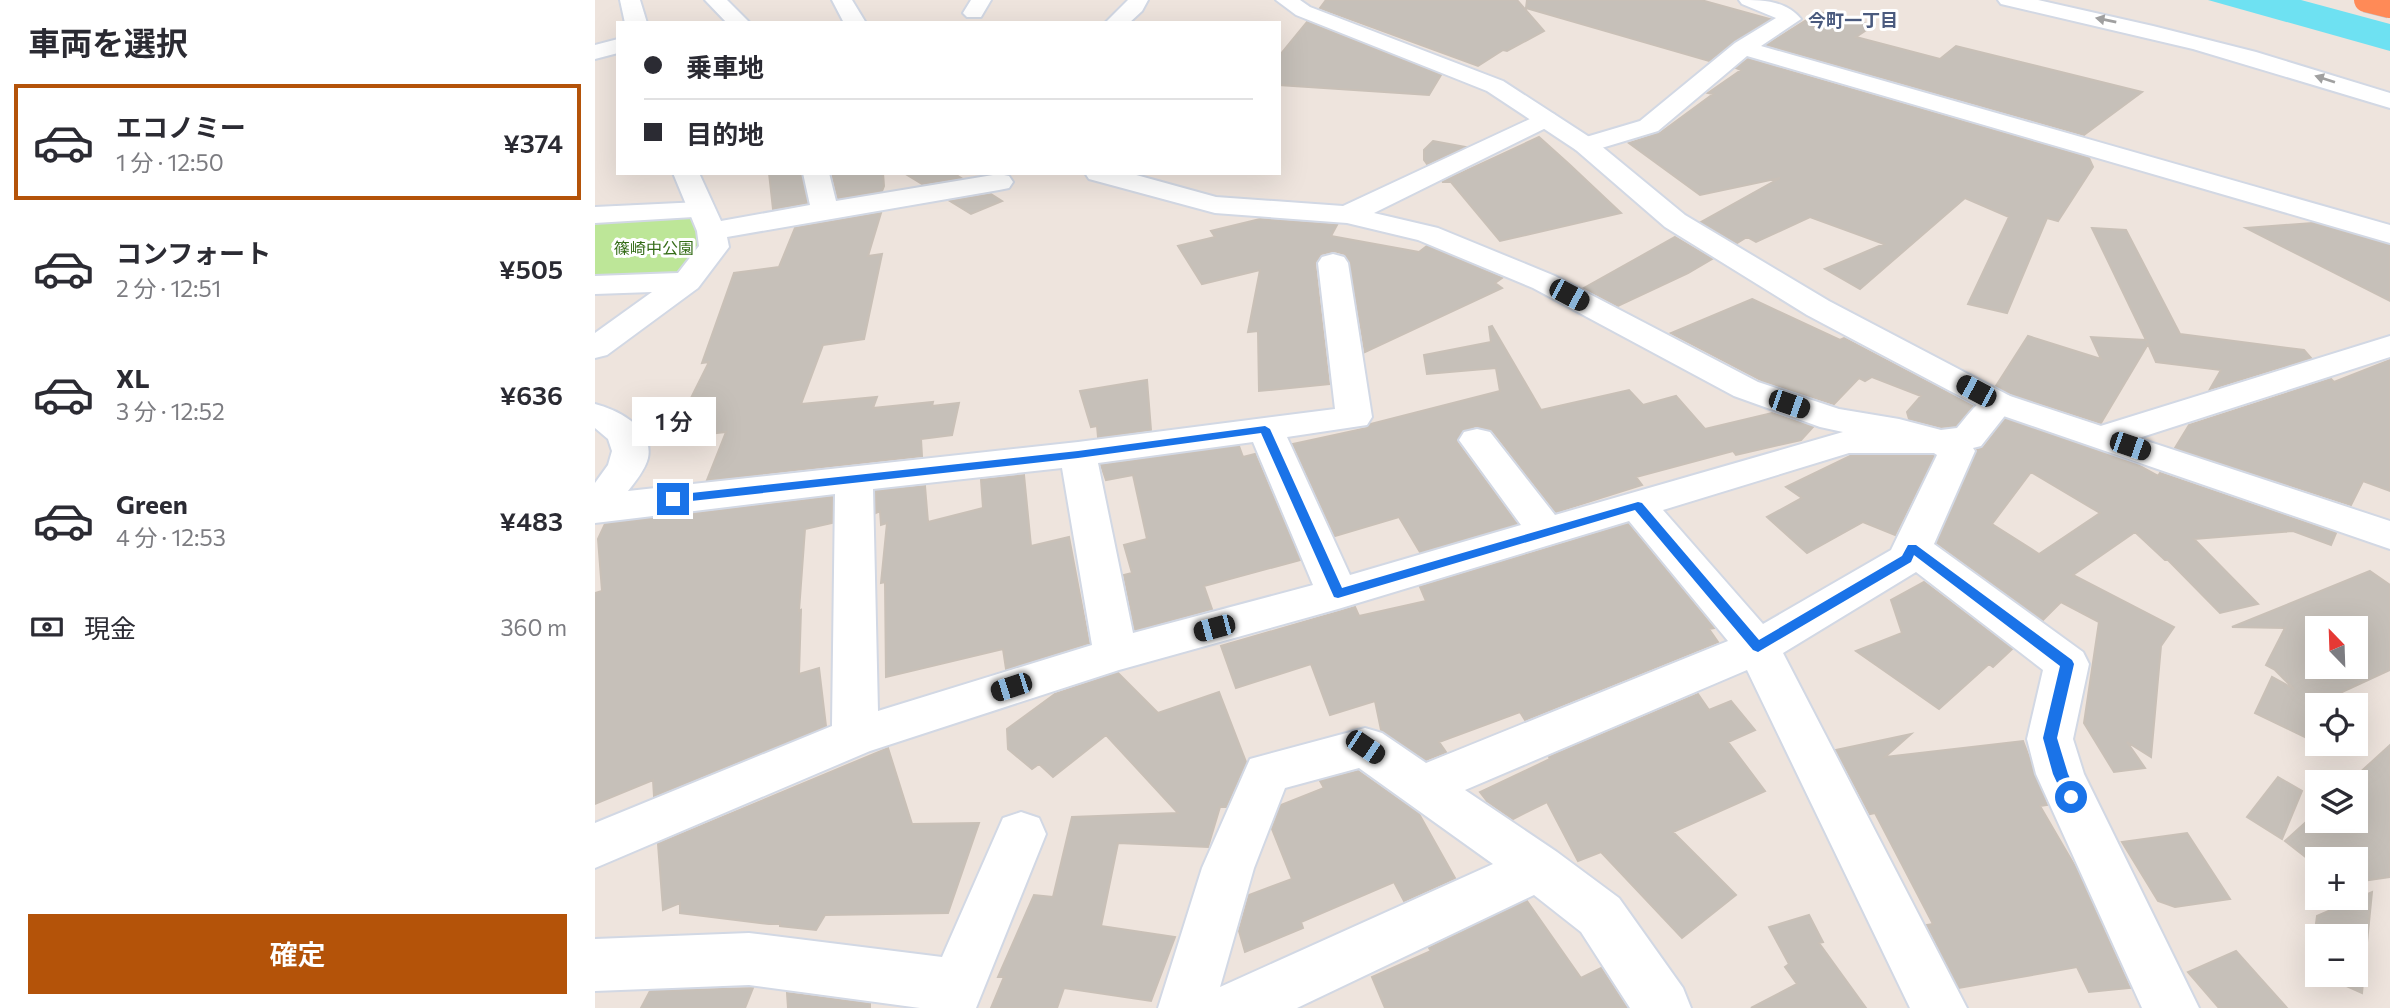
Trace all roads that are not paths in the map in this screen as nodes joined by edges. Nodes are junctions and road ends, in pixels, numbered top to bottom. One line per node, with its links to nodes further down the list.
1 (630, 0): 11 (street)
2 (749, 0): 9 (street)
3 (842, 0): 13 (street)
4 (1138, 0): 14 (street)
5 (1286, 0): 19 (street)
6 (1749, 0): 16 (street)
7 (2008, 0): 18 (street, one-way to 7)
8 (2366, 0): 10 (highway, bridge)
9 (717, 2): 12 (street)
10 (2390, 6)
11 (635, 21)
12 (737, 21)
13 (854, 21)
14 (1118, 21)
15 (616, 47): 17 (street)
16 (1743, 48): 20 (street); 29 (street)
17 (595, 52)
18 (2390, 101)
19 (1545, 119): 20 (street); 27 (street)
20 (1585, 145): 35 (street)
21 (687, 175): 28 (street)
22 (816, 175): 25 (street)
23 (1105, 175): 27 (street)
24 (999, 182): 25 (street)
25 (825, 211): 28 (street)
26 (595, 215): 28 (street)
27 (1347, 215): 40 (street)
28 (706, 220): 31 (street)
29 (2390, 234)
30 (1333, 263): 37 (street)
31 (687, 282): 32 (street); 34 (street)
32 (595, 285)
33 (2390, 346): 38 (street)
34 (595, 348)
35 (1998, 404): 38 (street); 40 (street)
36 (600, 419): 44 (street)
37 (1265, 429): 41 (street); 48 (street)
38 (2104, 436): 46 (street)
39 (1477, 440): 45 (street)
40 (1941, 441): 43 (street); 47 (street)
41 (1078, 454): 42 (street); 50 (street)
42 (853, 478): 44 (street); 51 (street)
43 (1638, 506): 45 (street); 49 (street)
44 (596, 509)
45 (1547, 533): 48 (street)
46 (2390, 535)
47 (1912, 548): 49 (street); 62 (street)
48 (1338, 594): 50 (street)
49 (1758, 647): 52 (street); 61 (street)
50 (1115, 654): 51 (street)
51 (855, 737): 54 (street)
52 (1422, 786): 55 (street); 58 (street)
53 (1021, 834): 57 (street)
54 (595, 846)
55 (1539, 868): 59 (street); 60 (street)
56 (595, 965): 57 (street)
57 (952, 997)
58 (1187, 1008)
59 (1236, 1008)
60 (1663, 1008)
61 (1939, 1008)
62 (2171, 1008)

